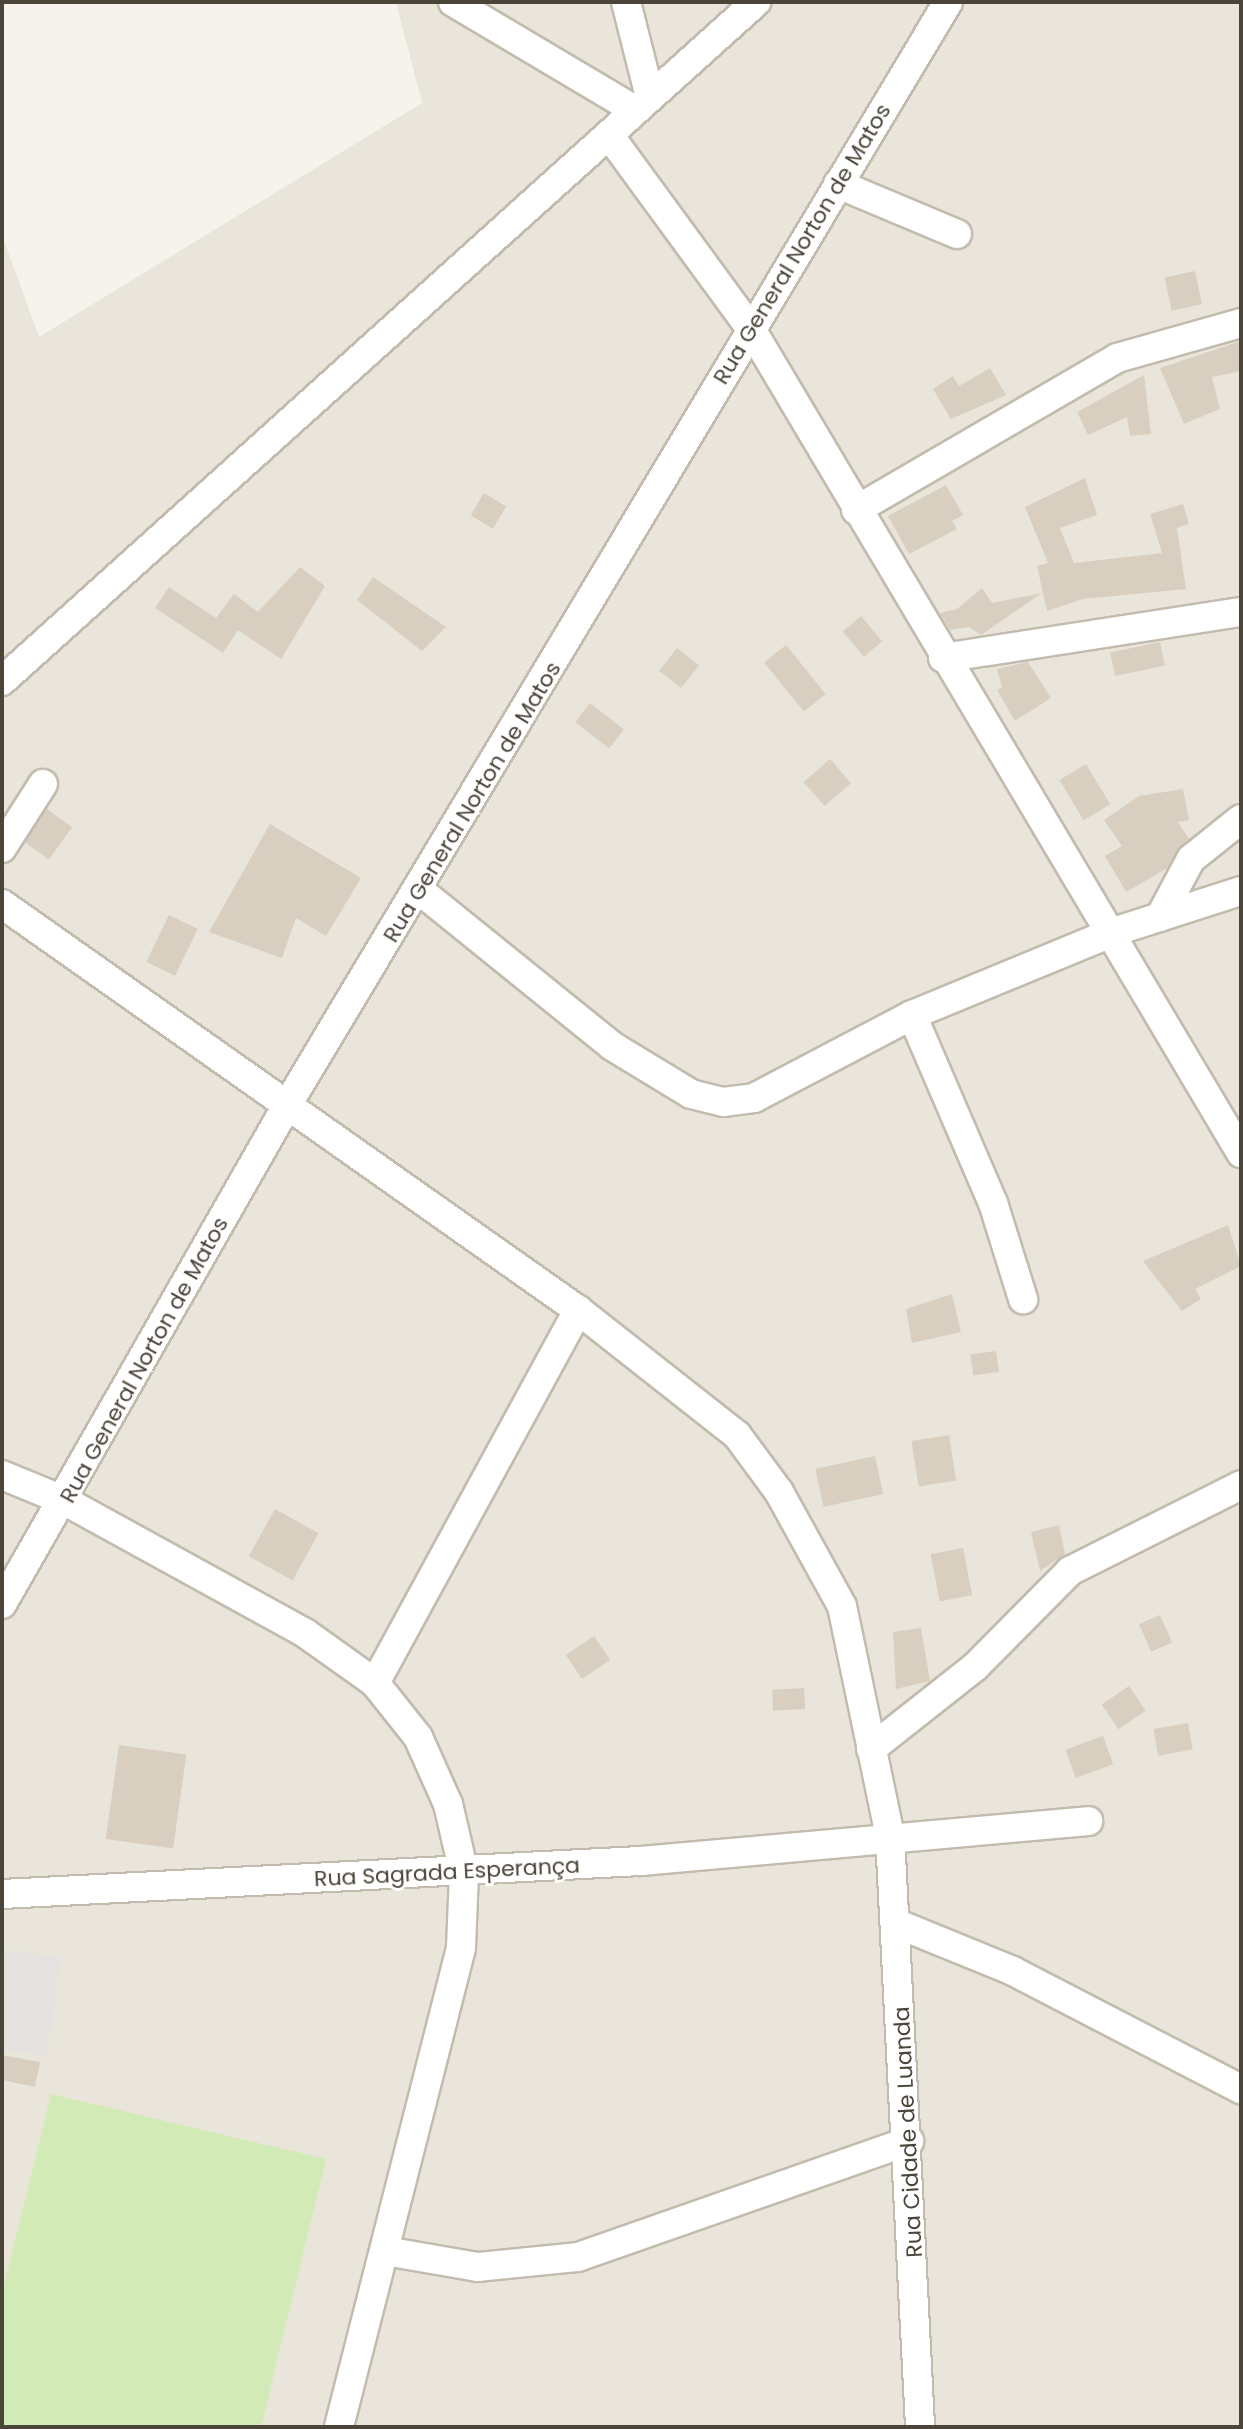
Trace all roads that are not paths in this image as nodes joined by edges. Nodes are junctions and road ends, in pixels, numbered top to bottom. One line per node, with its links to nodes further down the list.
1 (453, 2): 5 (street)
2 (626, 2): 5 (street)
3 (756, 2): 5 (street)
4 (948, 2): 7 (street, Rua General Norton de Matos)
5 (643, 104): 6 (street)
6 (609, 135): 10 (street); 14 (street)
7 (838, 184): 8 (street); 10 (street, Rua General Norton de Matos)
8 (957, 234)
9 (1241, 323): 11 (street)
10 (751, 329): 11 (street); 18 (street, Rua General Norton de Matos)
11 (856, 510): 13 (street)
12 (1241, 612): 13 (street)
13 (943, 658): 22 (street)
14 (2, 681)
15 (43, 784): 17 (street)
16 (1241, 819): 21 (street)
17 (2, 848)
18 (419, 890): 23 (street); 24 (street, Rua General Norton de Matos)
19 (1241, 891): 21 (street)
20 (2, 904): 24 (street, Rua Cidade de Luanda)
21 (1160, 917): 22 (street)
22 (1113, 932): 23 (street); 25 (street)
23 (912, 1015): 26 (street)
24 (289, 1102): 27 (street, Rua Cidade de Luanda); 30 (street, Rua General Norton de Matos)
25 (1241, 1153)
26 (1023, 1299)
27 (578, 1310): 32 (street); 33 (street, Rua Cidade de Luanda)
28 (2, 1475): 30 (street)
29 (1241, 1485): 33 (street)
30 (65, 1501): 31 (street, Rua General Norton de Matos); 32 (street)
31 (2, 1604)
32 (375, 1683): 36 (street)
33 (871, 1749): 35 (street, Rua Cidade de Luanda)
34 (1088, 1821): 35 (street, Rua Sagrada Esperança)
35 (890, 1836): 36 (street, Rua Sagrada Esperança); 38 (street, Rua Cidade de Luanda)
36 (464, 1873): 37 (street, Rua Sagrada Esperança); 41 (street)
37 (2, 1894)
38 (898, 1924): 39 (street); 40 (street, Rua Cidade de Luanda)
39 (1241, 2089)
40 (909, 2141): 41 (street); 43 (street, Rua Cidade de Luanda)
41 (385, 2251): 42 (street)
42 (339, 2427)
43 (920, 2427)

